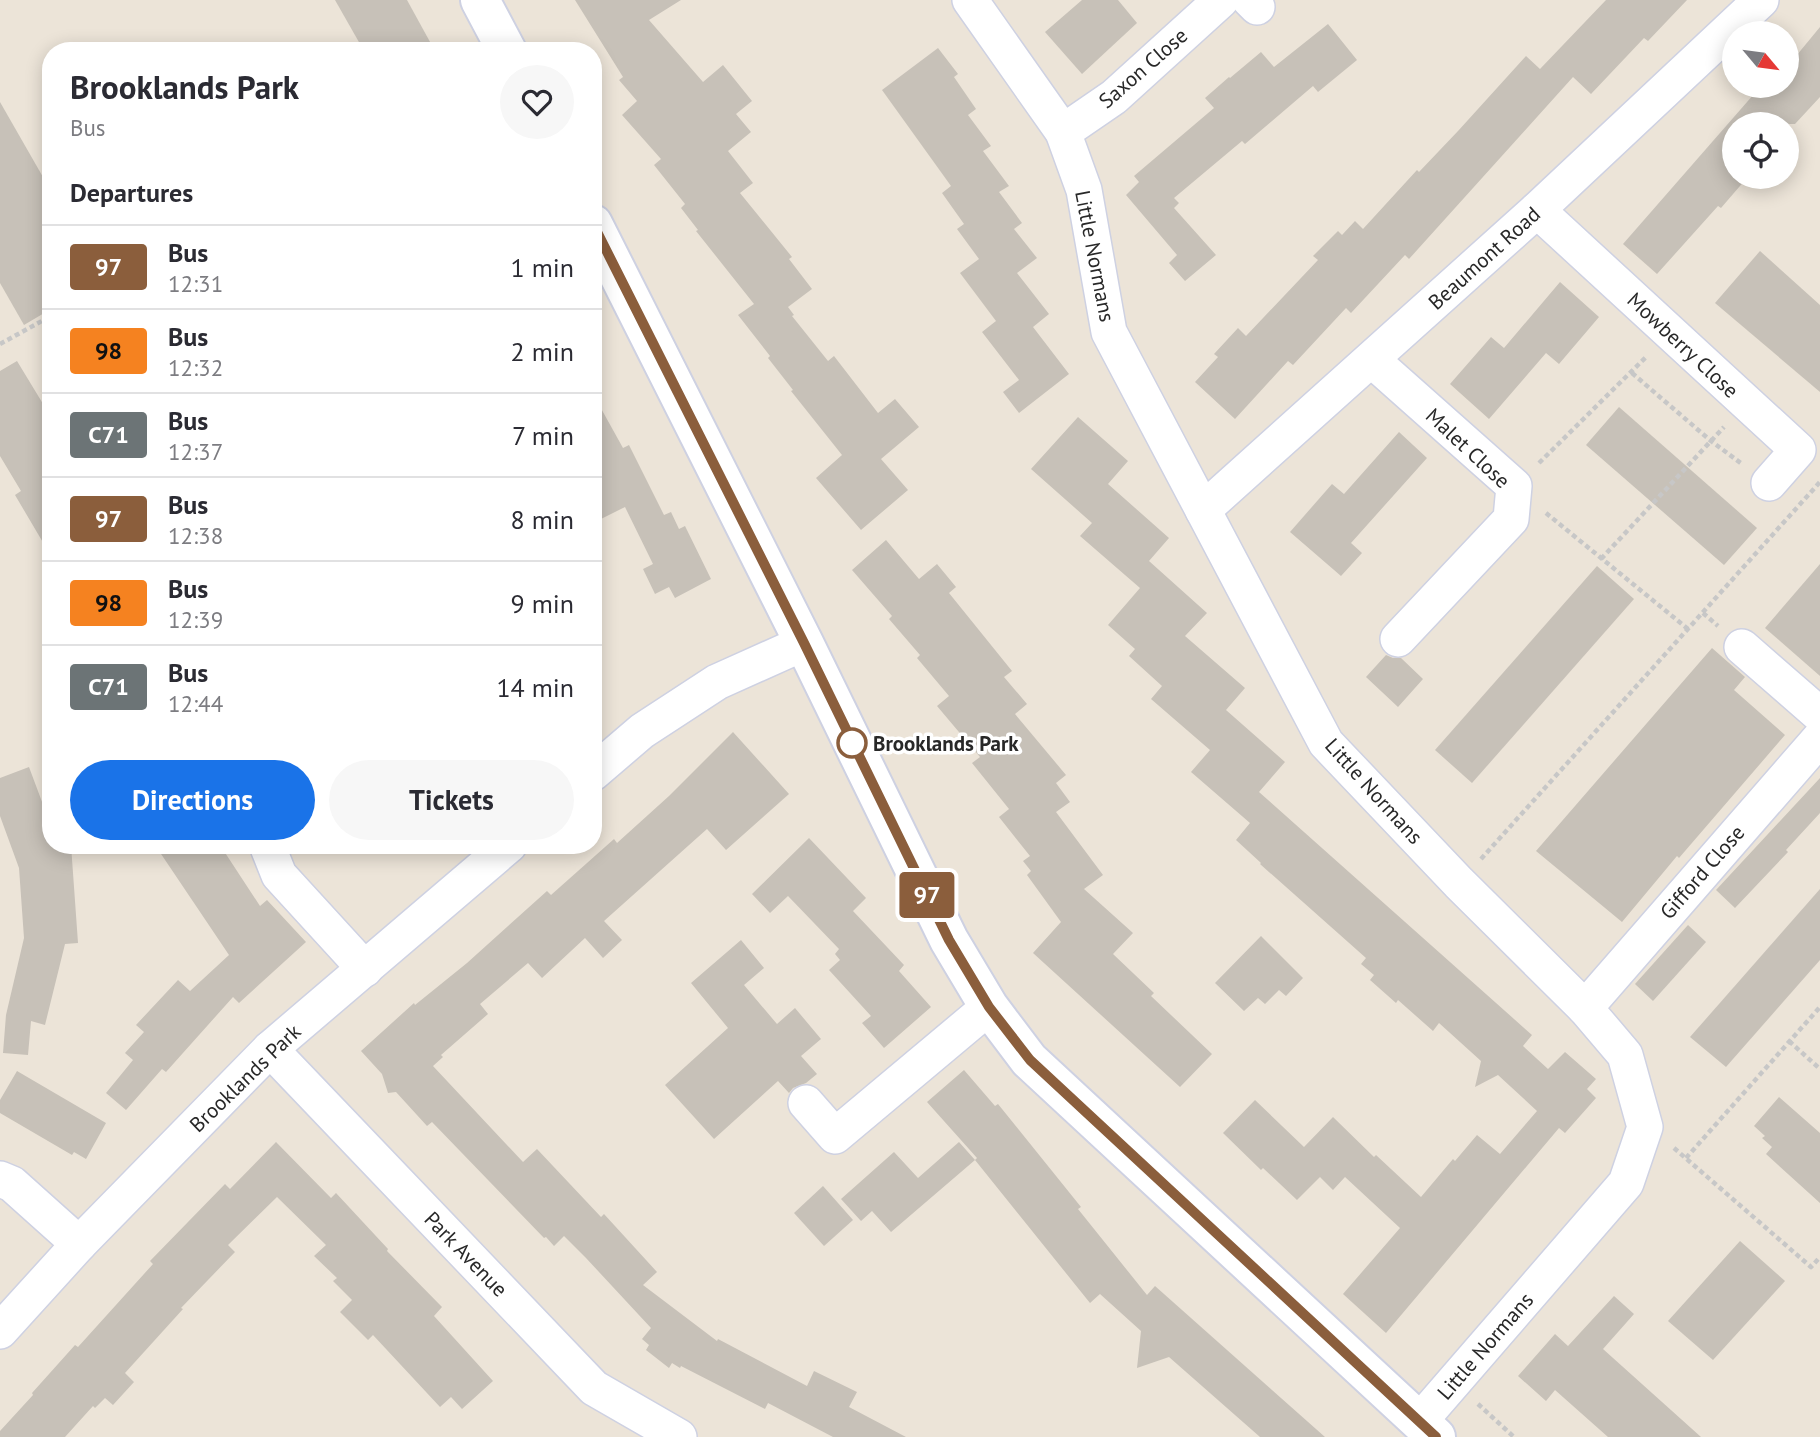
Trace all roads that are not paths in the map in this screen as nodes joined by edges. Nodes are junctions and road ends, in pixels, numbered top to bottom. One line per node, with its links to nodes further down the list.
1 (480, 0): 5 (street)
2 (970, 0): 6 (street, Little Normans)
3 (1221, 0): 6 (street, Saxon Close)
4 (1761, 0): 7 (street, Beaumont Road)
5 (502, 42)
6 (1063, 132): 11 (street, Little Normans)
7 (1537, 210): 9 (street, Beaumont Road); 10 (street, Mowberry Close)
8 (602, 242): 13 (street)
9 (1372, 359): 11 (street, Beaumont Road); 12 (street, Malet Close)
10 (1769, 482)
11 (1203, 510): 22 (street, Little Normans)
12 (1398, 639)
13 (804, 643): 17 (street); 21 (street)
14 (1742, 647): 15 (street)
15 (1820, 715)
16 (1820, 738): 22 (street, Gifford Close)
17 (602, 765)
18 (271, 854): 20 (street)
19 (499, 854): 20 (street, Brooklands Park)
20 (365, 969): 23 (street, Brooklands Park)
21 (989, 1007): 24 (street); 28 (street)
22 (1585, 1008): 28 (street, Little Normans)
23 (270, 1049): 26 (street, Brooklands Park); 29 (street, Park Avenue)
24 (806, 1102)
25 (0, 1179): 26 (street)
26 (79, 1244): 27 (street, Brooklands Park)
27 (0, 1331)
28 (1427, 1430)
29 (679, 1437)

